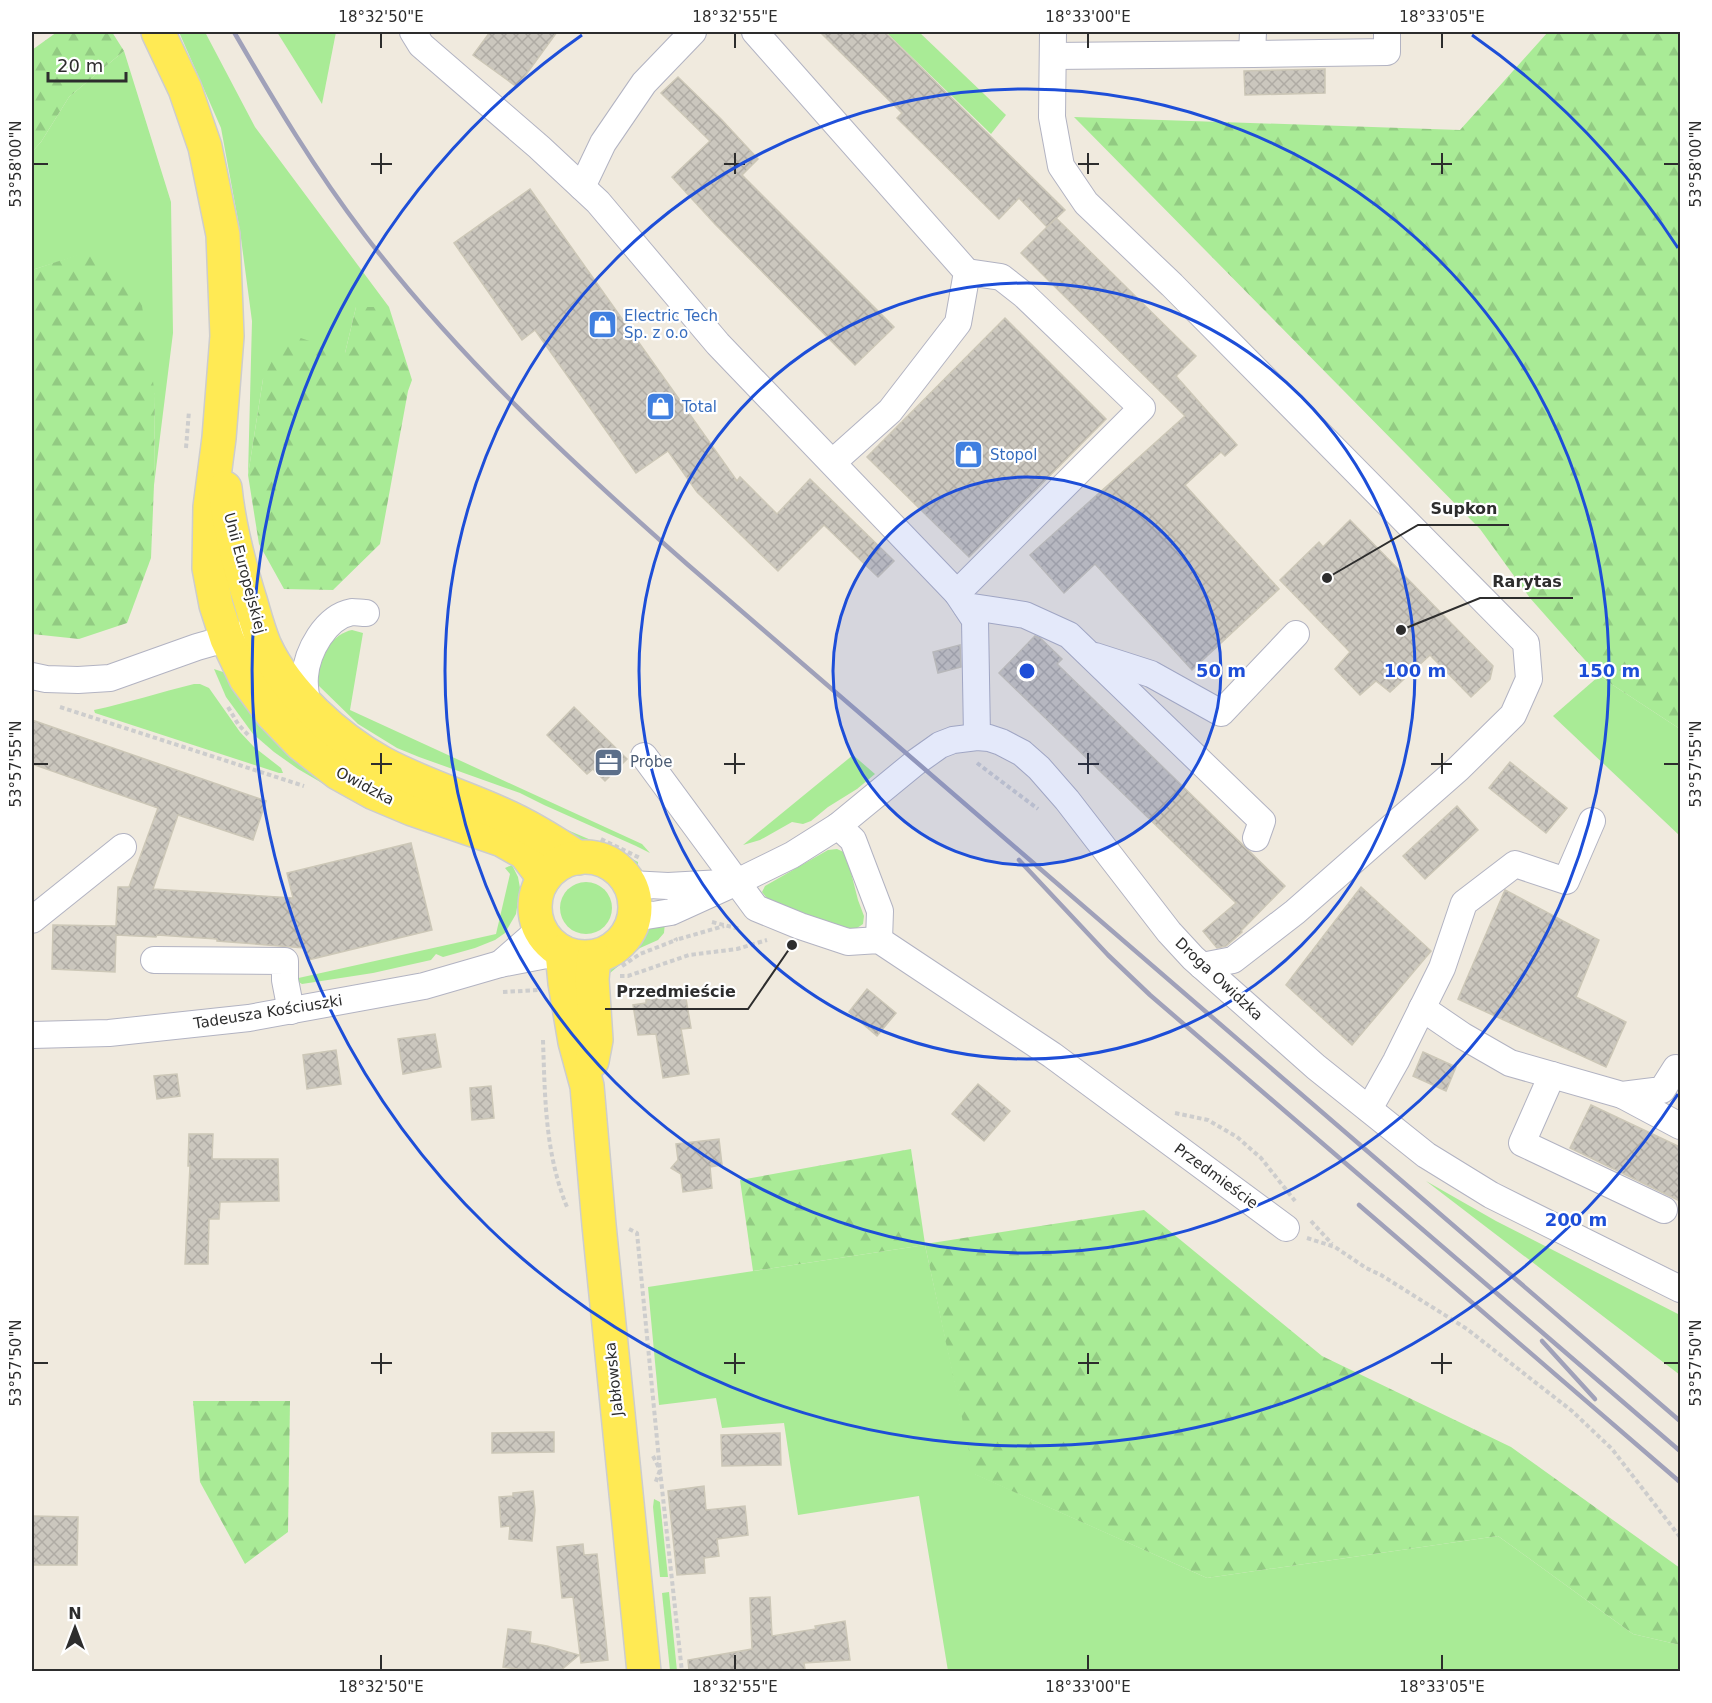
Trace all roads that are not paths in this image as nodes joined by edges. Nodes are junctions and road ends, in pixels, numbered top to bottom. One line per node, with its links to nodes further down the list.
1 (158, 32): 10 (main road, Unii Europejskiej)
2 (413, 32): 8 (street)
3 (693, 32): 8 (street)
4 (755, 32): 9 (street)
5 (1387, 32): 6 (street)
6 (1253, 43): 7 (street)
7 (1053, 44): 35 (street)
8 (582, 187): 11 (street)
9 (967, 272): 11 (street); 12 (street)
10 (219, 438): 14 (main road, Unii Europejskiej); 16 (main road, Unii Europejskiej)
11 (833, 462): 12 (street)
12 (961, 600): 17 (street); 20 (street)
13 (366, 613): 19 (street)
14 (259, 628): 16 (street); 19 (main road, Unii Europejskiej)
15 (1296, 634): 17 (street)
16 (227, 639): 18 (street); 28 (main road, Owidzka)
17 (1089, 654): 24 (street)
18 (32, 676)
19 (307, 704): 26 (main road, Unii Europejskiej)
20 (977, 737): 23 (street, Droga Owidzka); 35 (street, Droga Owidzka)
21 (644, 756): 29 (street)
22 (1592, 821): 37 (street)
23 (838, 826): 29 (street, Droga Owidzka); 32 (street)
24 (1256, 838)
25 (123, 847): 31 (street)
26 (588, 848): 27 (main road); 28 (main road)
27 (639, 873): 29 (street, Droga Owidzka); 30 (main road)
28 (544, 878): 33 (main road, Jabłowska)
29 (737, 882): 30 (street, Droga Owidzka); 32 (street)
30 (634, 918): 36 (main road)
31 (32, 920)
32 (879, 940): 47 (street, Przedmieście)
33 (551, 941): 36 (main road); 38 (street, Tadeusza Kościuszki); 42 (main road, Jabłowska)
34 (154, 960): 38 (street)
35 (1202, 966): 44 (street, Droga Owidzka)
36 (605, 967): 42 (main road, Jabłowska)
37 (1422, 1008): 41 (street); 44 (street)
38 (291, 1011): 39 (street, Tadeusza Kościuszki)
39 (32, 1035)
40 (1676, 1068): 43 (street)
41 (1552, 1075): 43 (street); 46 (street)
42 (587, 1086): 49 (main road, Jabłowska)
43 (1622, 1095): 45 (street)
44 (1368, 1109): 48 (street, Droga Owidzka)
45 (1680, 1126)
46 (1664, 1210)
47 (1286, 1228)
48 (1680, 1289)
49 (644, 1671)

